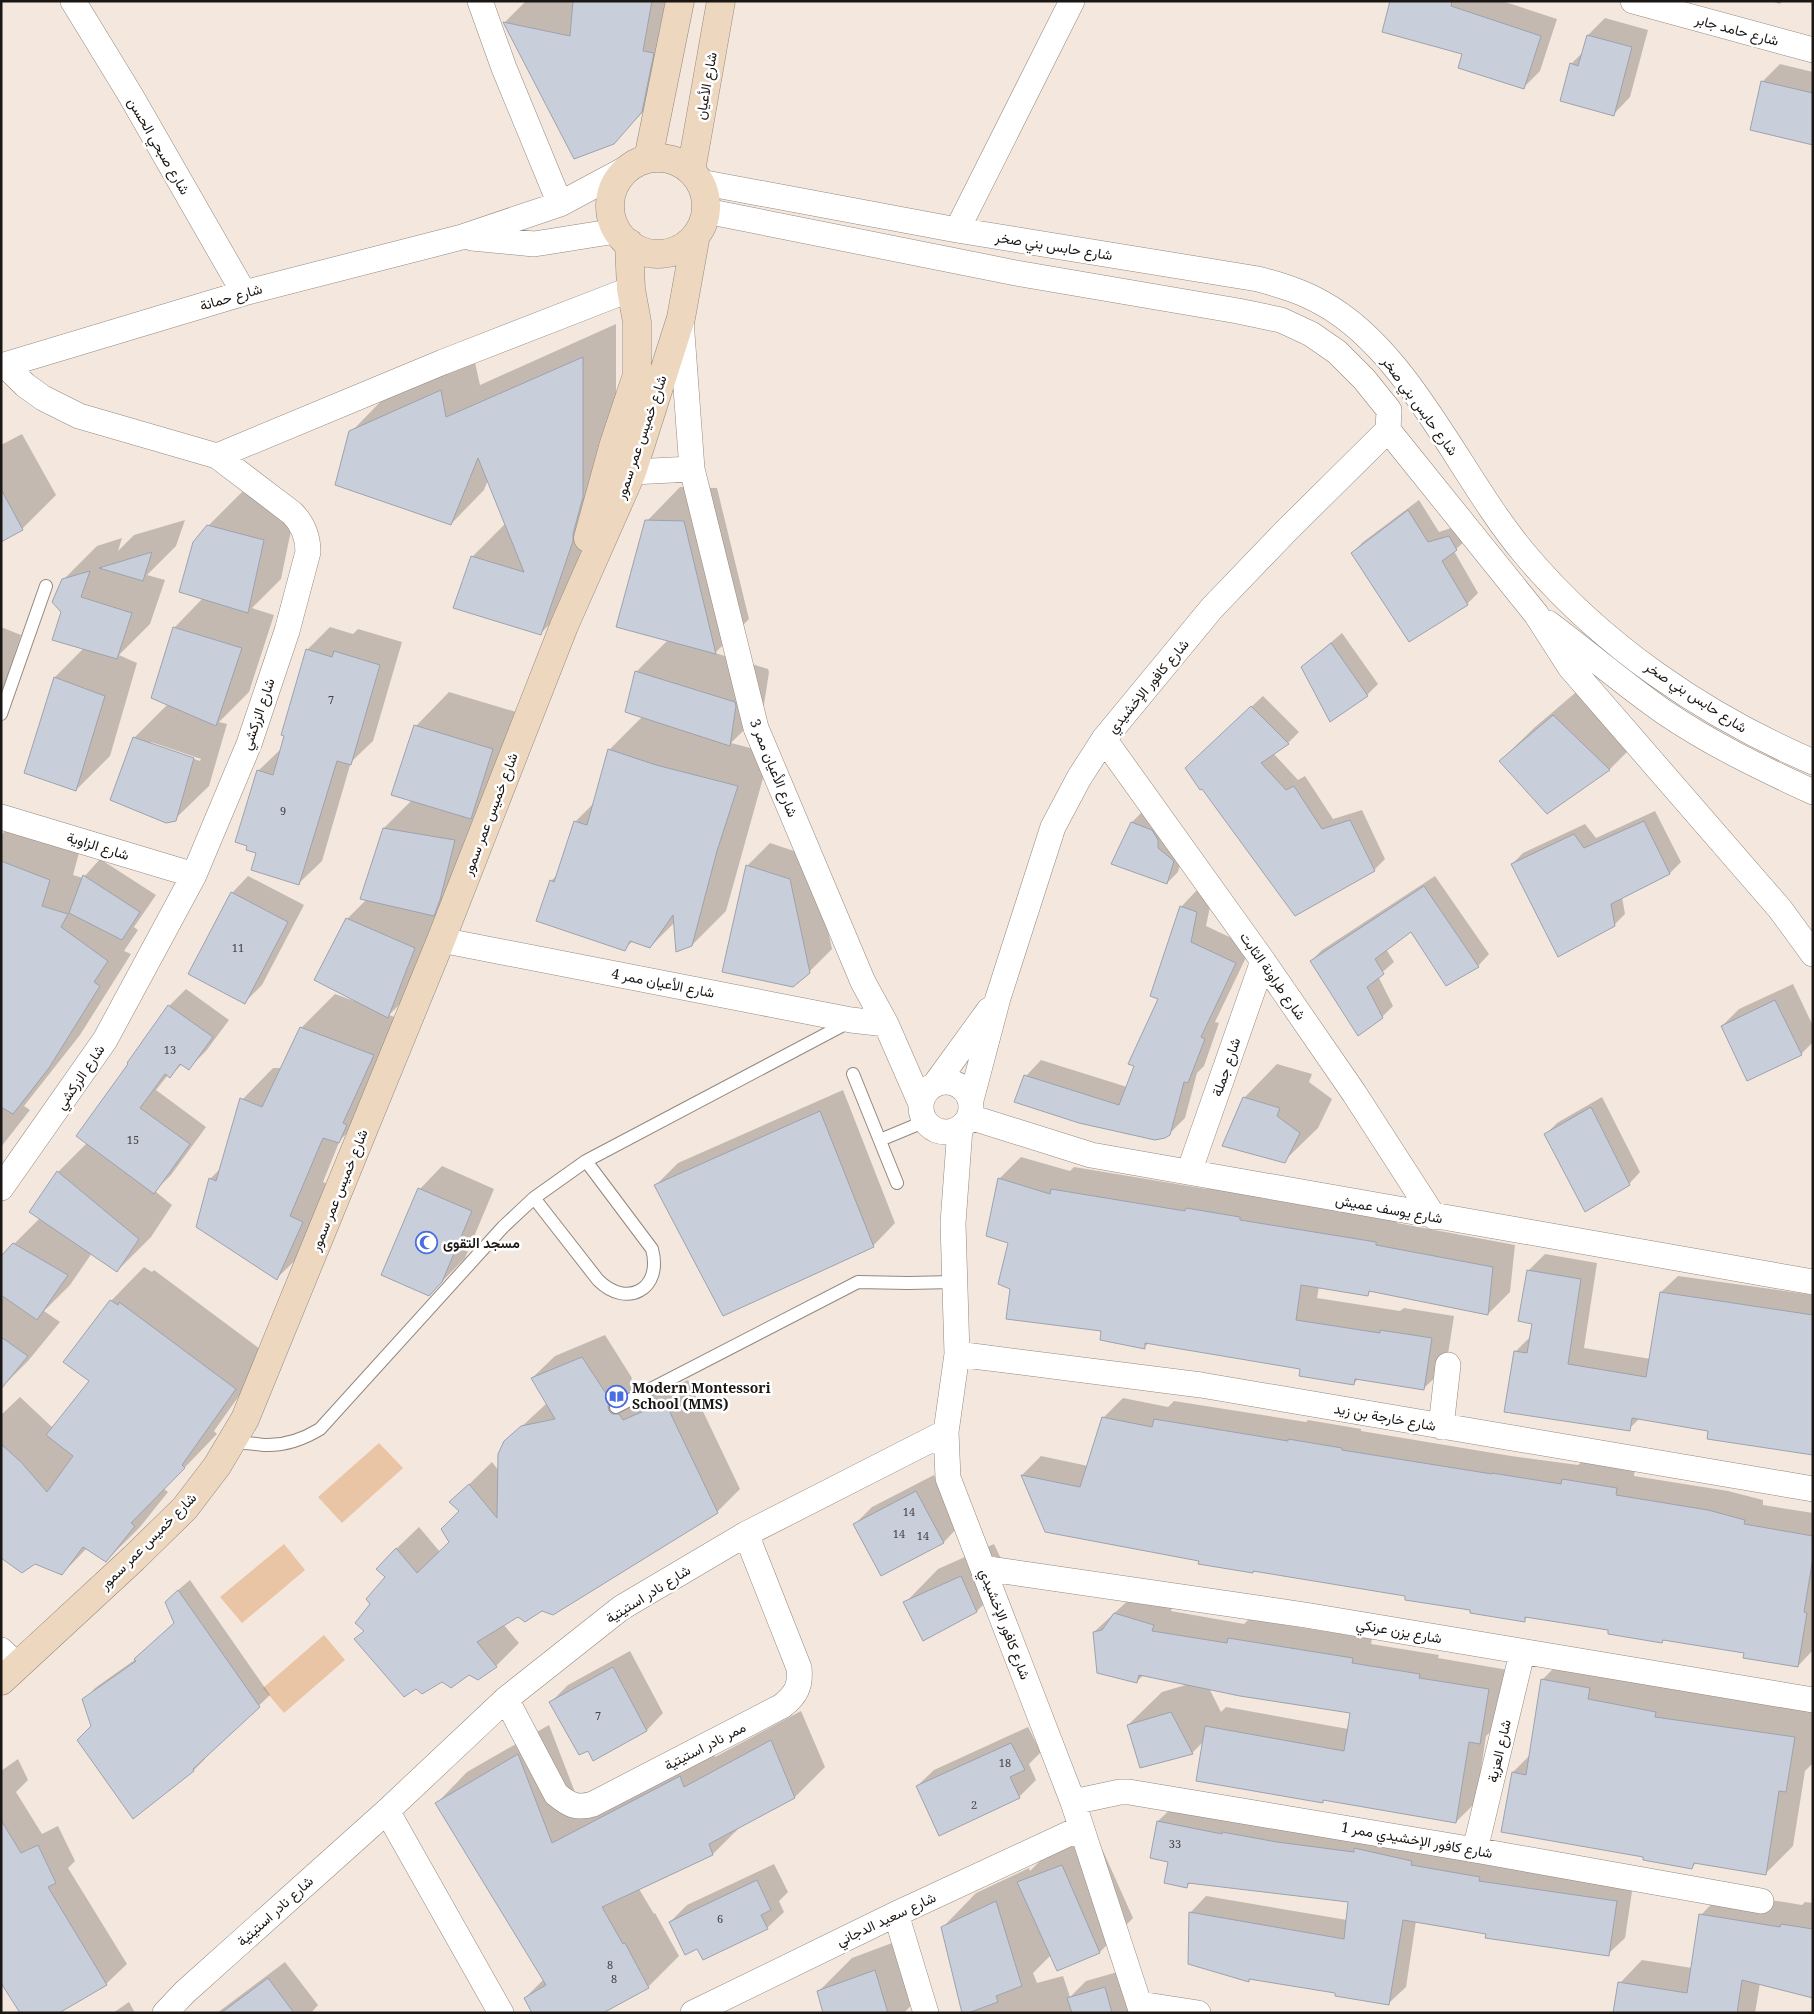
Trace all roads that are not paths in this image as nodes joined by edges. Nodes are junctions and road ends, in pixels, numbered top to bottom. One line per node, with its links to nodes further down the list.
1 (72, 1): 17 (street, شارع صبحي الحسن)
2 (480, 1): 10 (street)
3 (680, 1): 8 (street)
4 (721, 1): 9 (street, شارع الأعيان)
5 (1072, 1): 12 (street)
6 (1632, 1): 7 (street, شارع حامد جابر)
7 (1813, 50)
8 (638, 163): 9 (street); 10 (street, شارع حمانة); 14 (street)
9 (695, 176): 11 (street); 12 (street, شارع حابس بني صخر)
10 (560, 204): 13 (street, شارع حمانة)
11 (706, 211): 15 (street); 20 (street, شارع حابس بني صخر)
12 (957, 230): 29 (street, شارع حابس بني صخر)
13 (462, 237): 14 (street, شارع حمانة); 17 (street, شارع حمانة)
14 (622, 237): 15 (street); 16 (street, شارع خميس عمر سمور)
15 (694, 240): 18 (street, شارع خميس عمر سمور)
16 (631, 289): 21 (street); 26 (street, شارع خميس عمر سمور)
17 (244, 293): 19 (street, شارع حمانة)
18 (681, 318): 22 (street, شارع الأعيان ممر 3); 23 (street, شارع خميس عمر سمور)
19 (3, 365): 21 (street, شارع الزركشي)
20 (1388, 430): 25 (street, شارع حابس بني صخر); 28 (street, شارع كافور الإخشيدي)
21 (217, 456): 32 (street, شارع الزركشي)
22 (692, 469): 23 (street); 38 (street, شارع الأعيان ممر 3)
23 (632, 472): 26 (street, شارع خميس عمر سمور)
24 (46, 586): 27 (lane)
25 (1536, 614): 30 (street, شارع حابس بني صخر); 34 (street, شارع حابس بني صخر)
26 (564, 626): 33 (street, شارع خميس عمر سمور)
27 (1, 714)
28 (1104, 739): 35 (street, شارع طراونة الثابت); 36 (street, شارع كافور الإخشيدي)
29 (1813, 762)
30 (1813, 792)
31 (1, 816): 32 (street, شارع الزاوية)
32 (194, 875): 45 (street, شارع الزركشي)
33 (441, 940): 37 (street, شارع الأعيان ممر 4); 55 (street, شارع خميس عمر سمور)
34 (1813, 954)
35 (1263, 961): 43 (street, شارع جملة); 47 (street, شارع طراونة الثابت)
36 (998, 998): 40 (street, شارع كافور الإخشيدي); 40 (street, شارع كافور الإخشيدي)
37 (851, 1020): 38 (street, شارع الأعيان ممر 4); 42 (lane)
38 (886, 1024): 40 (street, شارع الأعيان ممر 3)
39 (853, 1074): 41 (lane)
40 (945, 1109): 41 (lane); 43 (street, شارع يوسف عميش); 48 (street, شارع كافور الإخشيدي)
41 (880, 1140): 44 (lane)
42 (586, 1161): 46 (lane); 46 (lane)
43 (1188, 1172): 47 (street, شارع يوسف عميش)
44 (897, 1183)
45 (1, 1188)
46 (534, 1198): 55 (lane)
47 (1434, 1217): 49 (street, شارع يوسف عميش)
48 (954, 1282): 50 (street, شارع كافور الإخشيدي); 52 (lane)
49 (1813, 1282)
50 (956, 1354): 53 (street, شارع خارجة بن زيد); 54 (street, شارع كافور الإخشيدي)
51 (1448, 1365): 53 (street)
52 (616, 1407)
53 (1441, 1427): 56 (street, شارع خارجة بن زيد)
54 (946, 1432): 57 (street, شارع نادر استيتية); 58 (street, شارع كافور الإخشيدي)
55 (230, 1444): 60 (street, شارع خميس عمر سمور)
56 (1813, 1489)
57 (746, 1534): 61 (street, شارع نادر استيتية); 61 (street, ممر نادر استيتية)
58 (983, 1568): 59 (street, شارع يزن عرنكي); 63 (street, شارع كافور الإخشيدي)
59 (1522, 1652): 62 (street, شارع يزن عرنكي); 66 (street, شارع العزية)
60 (7, 1665)
61 (506, 1699): 64 (street, شارع نادر استيتية)
62 (1813, 1700)
63 (1073, 1802): 65 (street, شارع كافور الإخشيدي); 66 (street, شارع كافور الإخشيدي ممر 1)
64 (387, 1811): 70 (street, شارع نادر استيتية); 71 (street)
65 (1081, 1828): 68 (street, شارع سعيد الدجاني); 69 (street, شارع كافور الإخشيدي)
66 (1475, 1850): 67 (street, شارع كافور الإخشيدي ممر 1)
67 (1761, 1901)
68 (896, 1914): 72 (street, شارع سعيد الدجاني); 73 (street)
69 (1141, 2008): 74 (street)
70 (165, 2013)
71 (501, 2013)
72 (692, 2013)
73 (926, 2013)
74 (1198, 2013)

